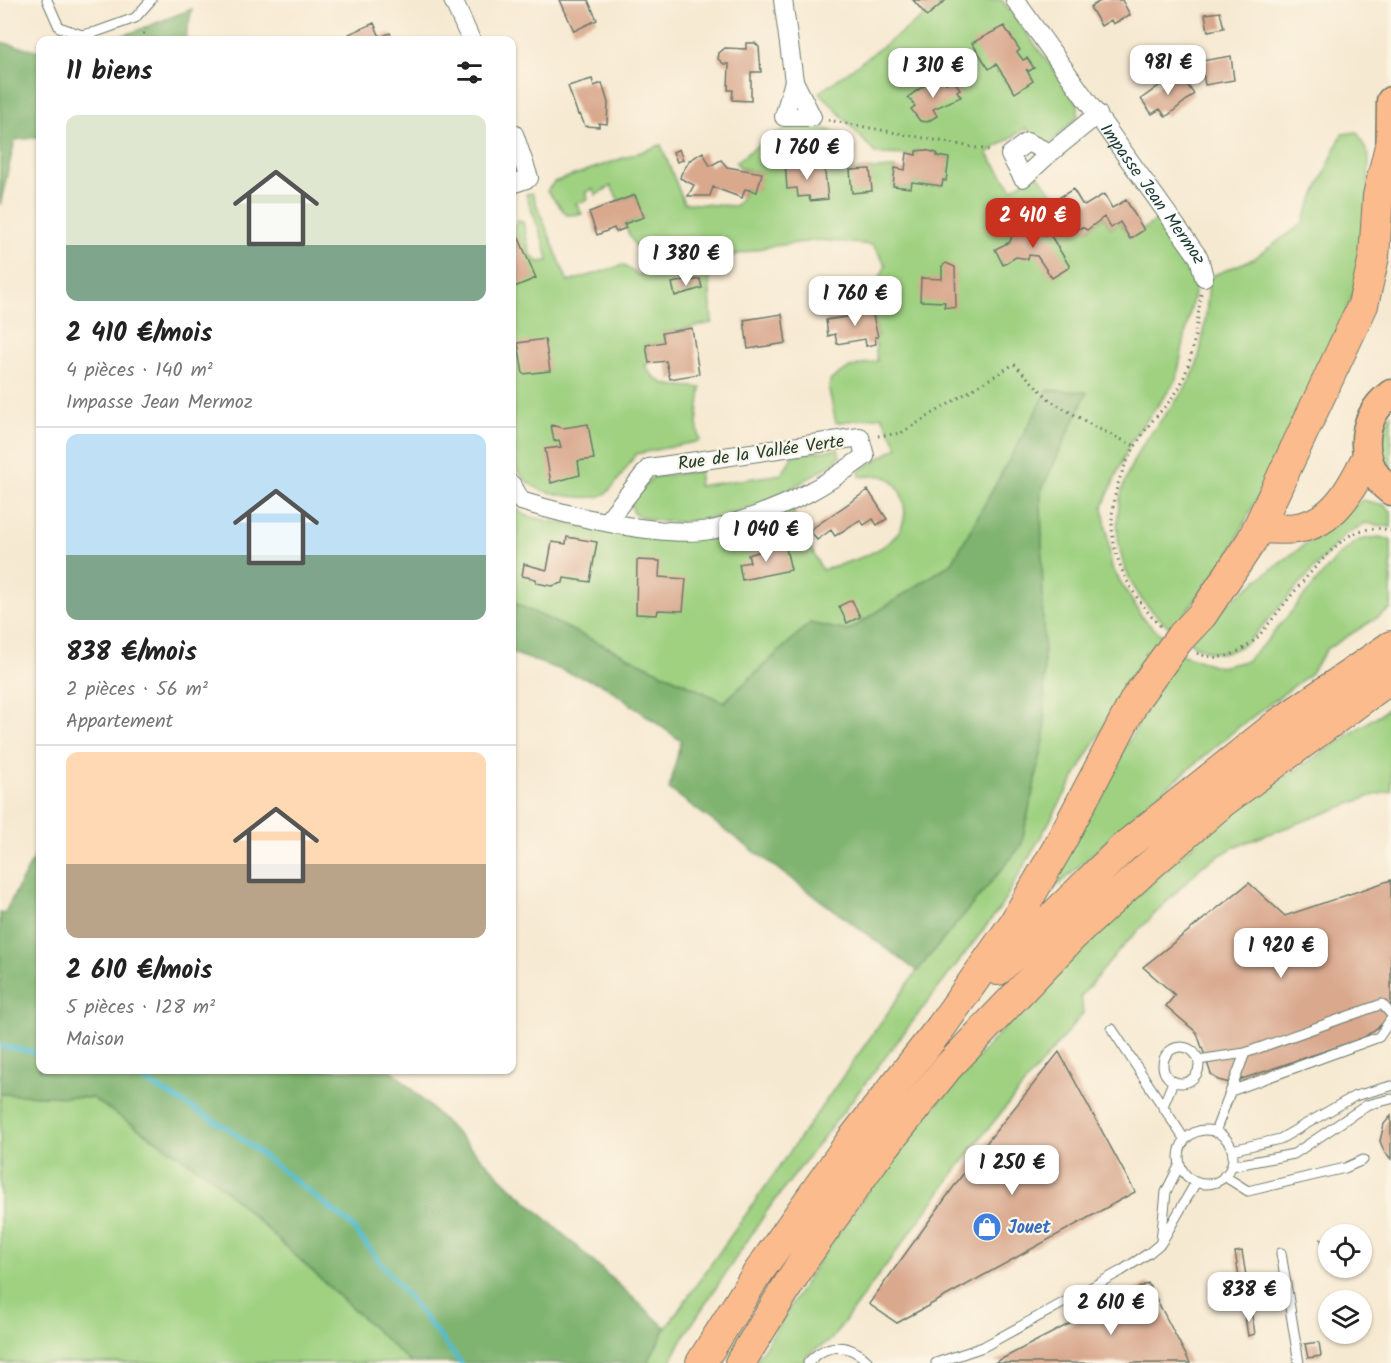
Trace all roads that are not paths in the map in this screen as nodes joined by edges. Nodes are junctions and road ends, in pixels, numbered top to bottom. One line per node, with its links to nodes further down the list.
1 (47, 0): 2 (lane)
2 (151, 0)
3 (453, 0): 6 (street)
4 (783, 0): 7 (street)
5 (1016, 0): 9 (street, Impasse Jean Mermoz)
6 (469, 36)
7 (794, 81): 7 (street)
8 (1391, 101): 11 (main road)
9 (1098, 114): 12 (street, Impasse Jean Mermoz); 15 (street, Impasse Jean Mermoz)
10 (516, 143): 13 (street)
11 (1389, 150): 14 (main road); 21 (highway)
12 (1050, 153): 12 (street, Impasse Jean Mermoz)
13 (516, 183)
14 (1391, 223)
15 (1204, 277)
16 (1391, 394): 17 (main road)
17 (1367, 458): 18 (main road); 21 (highway)
18 (1391, 491)
19 (516, 492): 20 (street, Rue de la Vallée Verte)
20 (607, 521): 20 (street, Rue de la Vallée Verte)
21 (1258, 528): 28 (highway)
22 (1391, 646): 28 (highway)
23 (1391, 678): 25 (highway)
24 (1391, 688): 25 (highway)
25 (1307, 739): 48 (highway)
26 (1391, 1014): 30 (lane)
27 (1391, 1019): 34 (lane)
28 (940, 1027): 47 (highway)
29 (1112, 1029): 36 (lane)
30 (1245, 1053): 31 (lane); 34 (lane)
31 (1198, 1060): 32 (lane); 32 (lane)
32 (1173, 1082): 36 (lane)
33 (1391, 1086): 39 (lane)
34 (1231, 1091): 37 (lane)
35 (1391, 1099): 42 (lane)
36 (1163, 1106): 38 (lane)
37 (1215, 1132): 38 (lane); 39 (lane)
38 (1185, 1140): 41 (lane)
39 (1232, 1150): 42 (lane)
40 (1363, 1160): 43 (lane)
41 (1180, 1164): 44 (lane); 45 (lane)
42 (1231, 1166): 43 (lane)
43 (1224, 1176): 44 (lane)
44 (1196, 1182): 45 (lane)
45 (1161, 1243): 51 (lane)
46 (1281, 1253): 52 (lane)
47 (701, 1363)
48 (740, 1363)
49 (808, 1363): 50 (lane)
50 (868, 1363)
51 (936, 1363)
52 (1299, 1363)

